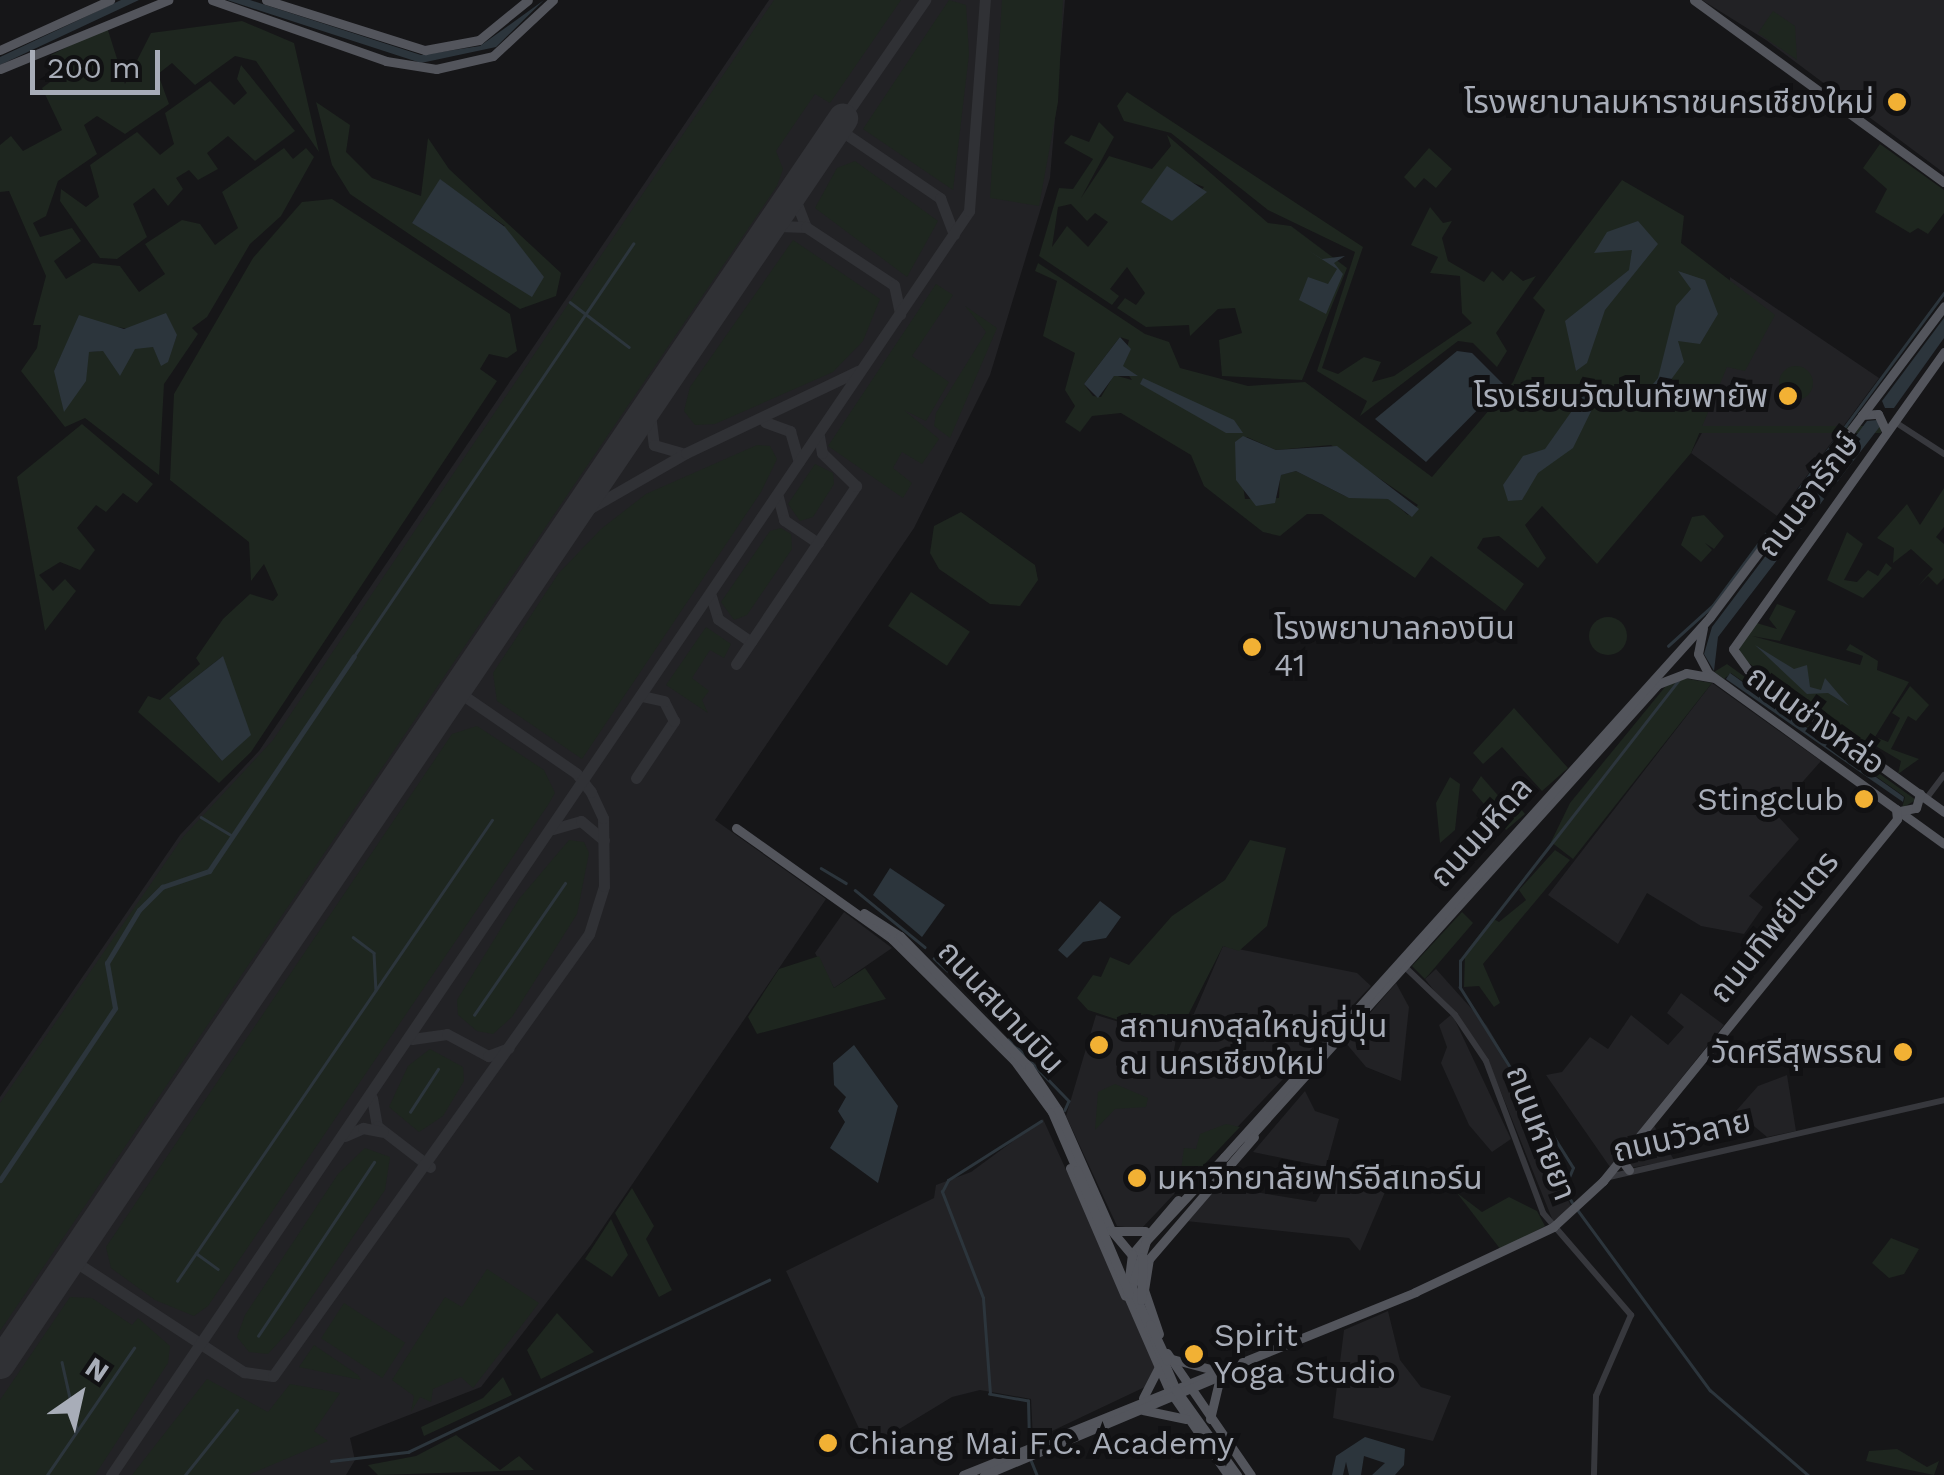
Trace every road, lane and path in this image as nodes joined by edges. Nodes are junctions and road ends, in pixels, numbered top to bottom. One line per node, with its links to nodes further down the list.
1 (110, 0): 8 (main road)
2 (168, 0): 9 (main road)
3 (212, 0): 6 (main road)
4 (266, 0): 5 (main road)
5 (528, 0)
6 (553, 0)
7 (1694, 0): 10 (main road)
8 (0, 50)
9 (0, 70)
10 (1944, 182)
11 (1944, 306): 13 (main road, ถนนมหิดล)
12 (1944, 352): 14 (main road, ถนนอารักษ์)
13 (1878, 394): 14 (main road); 15 (main road, ถนนมหิดล)
14 (1901, 411): 16 (main road, ถนนอารักษ์)
15 (1862, 415): 17 (main road); 19 (main road, ถนนมหิดล)
16 (1894, 421): 17 (main road, ถนนอารักษ์); 18 (street)
17 (1886, 432): 23 (main road, ถนนอารักษ์)
18 (1944, 454)
19 (1710, 617): 20 (main road, ถนนมหิดล); 21 (main road, ถนนช่างหล่อ)
20 (1663, 674): 21 (main road); 26 (main road, ถนนมหิดล)
21 (1714, 678): 24 (main road, ถนนช่างหล่อ)
22 (1944, 775): 23 (street)
23 (1926, 799): 24 (main road); 25 (main road); 28 (main road)
24 (1896, 809): 28 (main road, ถนนช่างหล่อ); 30 (main road, ถนนทิพย์เนตร)
25 (1944, 812)
26 (1537, 814): 32 (main road, ถนนมหิดล); 33 (main road, ถนนมหิดล)
27 (736, 828): 31 (main road, ถนนสนามบิน)
28 (1924, 830): 29 (main road, ถนนช่างหล่อ); 30 (main road, ถนนทิพย์เนตร)
29 (1944, 844)
30 (1873, 845): 38 (main road, ถนนทิพย์เนตร)
31 (852, 908): 34 (main road, ถนนสนามบิน); 44 (main road, ถนนสนามบิน)
32 (1405, 966): 36 (main road, ถนนมหิดล); 42 (street, ถนนหายยา)
33 (1291, 1082): 37 (main road, ถนนมหิดล); 40 (main road, ถนนมหิดล)
34 (1041, 1096): 46 (main road, ถนนสนามบิน); 50 (main road, ถนนสนามบิน, bridge)
35 (1944, 1100): 38 (street, ถนนวัวลาย)
36 (1281, 1104): 37 (main road, ถนนมหิดล); 43 (main road, ถนนมหิดล)
37 (1226, 1159): 50 (main road, ถนนมหิดล, bridge); 65 (main road, ถนนมหิดล, bridge)
38 (1622, 1166): 39 (main road, ถนนทิพย์เนตร)
39 (1602, 1181): 42 (main road, ถนนวัวลาย)
40 (1162, 1216): 41 (main road, ถนนมหิดล); 43 (main road)
41 (1152, 1226): 44 (main road); 45 (main road, ถนนมหิดล)
42 (1553, 1227): 53 (main road, ถนนวัวลาย); 66 (street, ถนนหายยา)
43 (1174, 1229): 47 (main road, ถนนมหิดล)
44 (1113, 1234): 45 (main road, ถนนสนามบิน); 46 (main road)
45 (1132, 1254): 47 (main road, ถนนสนามบิน); 48 (main road, ถนนมหิดล)
46 (1110, 1261): 48 (main road); 49 (main road, ถนนสนามบิน)
47 (1146, 1268): 48 (main road); 51 (main road)
48 (1127, 1272): 49 (main road, ถนนมหิดล)
49 (1128, 1304): 52 (main road, ถนนมหิดล)
50 (1150, 1342): 65 (main road, ถนนมหิดล, bridge)
51 (1170, 1357): 53 (main road); 54 (main road)
52 (1158, 1368): 55 (main road, ถนนมหิดล); 56 (main road)
53 (1222, 1372): 54 (main road, ถนนวัวลาย); 58 (main road)
54 (1186, 1387): 55 (main road, ถนนวัวลาย); 58 (main road)
55 (1171, 1393): 56 (main road, ถนนวัวลาย); 57 (main road, ถนนมหิดล)
56 (1139, 1406): 57 (main road); 60 (main road, ถนนวัวลาย)
57 (1189, 1420): 61 (main road, ถนนมหิดล)
58 (1211, 1424): 59 (main road)
59 (1229, 1448): 61 (main road); 65 (main road)
60 (1031, 1451): 62 (main road); 63 (main road)
61 (1216, 1458): 64 (main road, ถนนมหิดล)
62 (963, 1475)
63 (984, 1475)
64 (1228, 1475)
65 (1244, 1475)
66 (1594, 1475)

